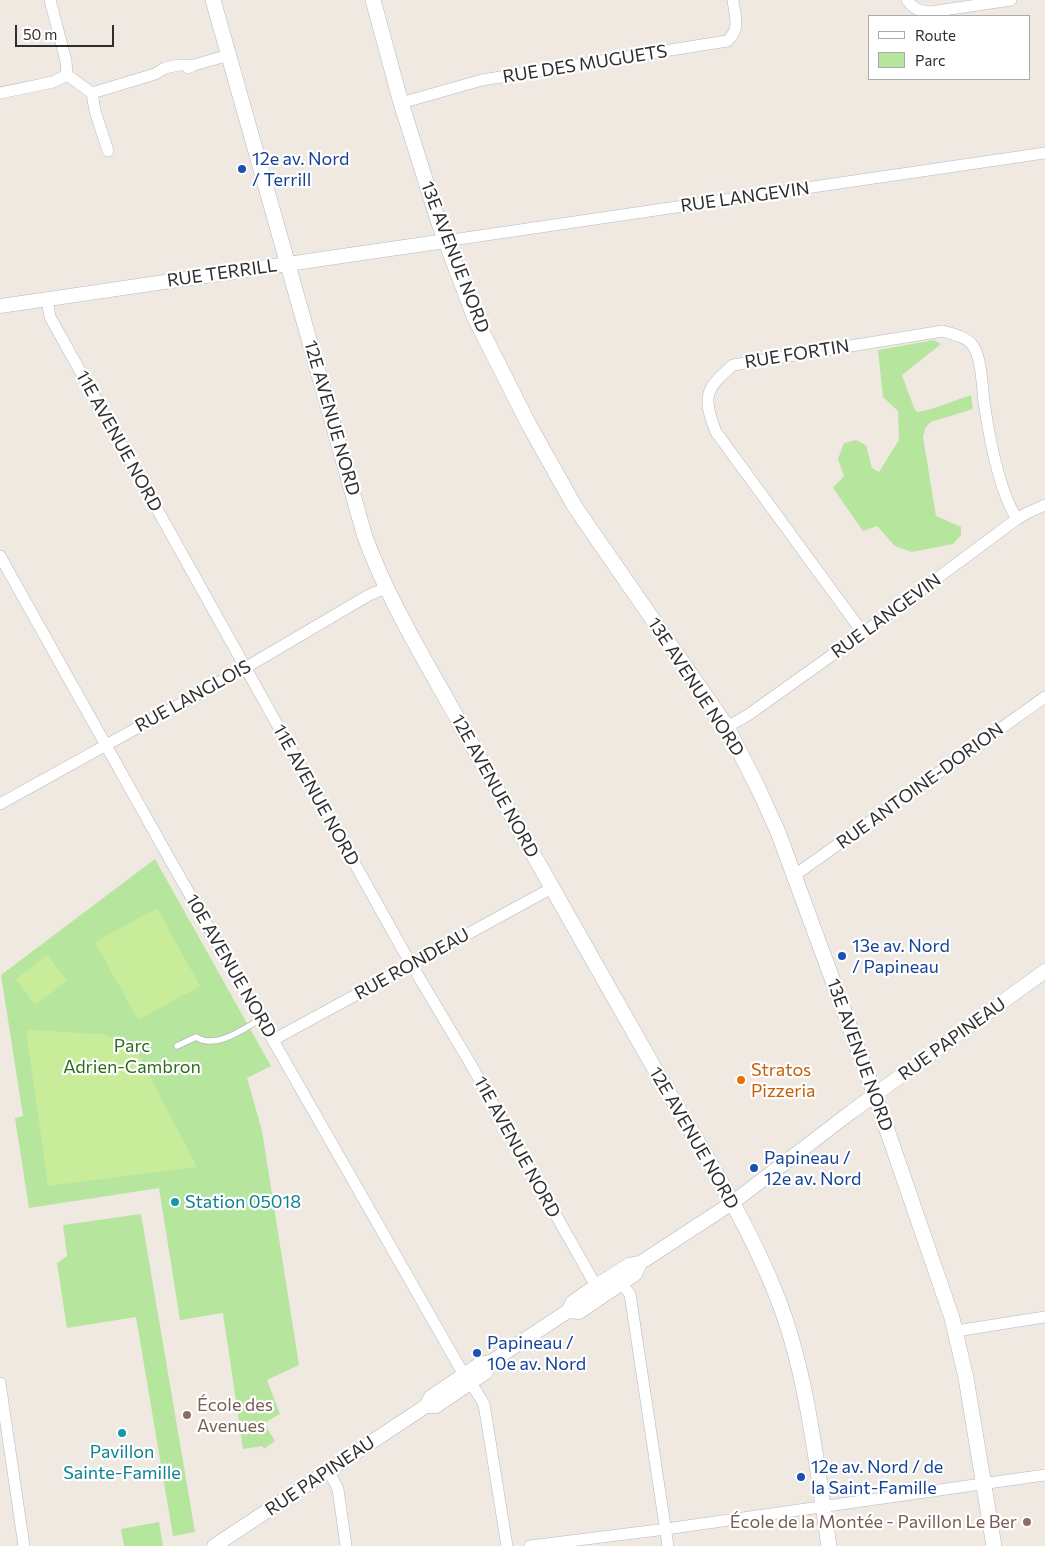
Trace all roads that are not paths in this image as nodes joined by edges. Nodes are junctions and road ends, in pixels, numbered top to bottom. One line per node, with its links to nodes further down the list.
1 (50, 0): 8 (street)
2 (214, 0): 7 (main road, 12E AVENUE NORD)
3 (373, 0): 11 (main road, 13E AVENUE NORD)
4 (732, 0): 11 (street, RUE DES MUGUETS)
5 (907, 0): 6 (street)
6 (1011, 0)
7 (229, 55): 9 (street); 15 (main road, 12E AVENUE NORD)
8 (67, 75): 9 (street); 10 (street)
9 (92, 93): 12 (street)
10 (0, 94)
11 (401, 103): 14 (main road, 13E AVENUE NORD)
12 (108, 151)
13 (1045, 153): 14 (street, RUE LANGEVIN)
14 (445, 241): 15 (street, RUE TERRILL); 25 (main road, 13E AVENUE NORD)
15 (289, 264): 16 (street, RUE TERRILL); 21 (main road, 12E AVENUE NORD)
16 (47, 299): 17 (street, RUE TERRILL); 23 (street, 11E AVENUE NORD)
17 (0, 306)
18 (1045, 505): 19 (street, RUE LANGEVIN)
19 (1017, 519): 22 (street, RUE LANGEVIN); 22 (street, RUE FORTIN)
20 (0, 556): 26 (street, 10E AVENUE NORD)
21 (386, 588): 23 (street, RUE LANGLOIS); 29 (main road, 12E AVENUE NORD)
22 (863, 633): 25 (street, RUE LANGEVIN)
23 (245, 668): 26 (street, RUE LANGLOIS); 30 (street, 11E AVENUE NORD)
24 (1045, 697): 28 (street, RUE ANTOINE-DORION)
25 (727, 727): 28 (main road, 13E AVENUE NORD)
26 (106, 746): 27 (street, RUE LANGLOIS); 32 (street, 10E AVENUE NORD)
27 (0, 804)
28 (795, 875): 35 (main road, 13E AVENUE NORD)
29 (552, 888): 30 (street, RUE RONDEAU); 36 (main road, 12E AVENUE NORD)
30 (411, 965): 33 (street, RUE RONDEAU); 39 (street, 11E AVENUE NORD)
31 (1045, 971): 35 (street, RUE PAPINEAU)
32 (261, 1019): 33 (street, 10E AVENUE NORD); 34 (lane)
33 (273, 1040): 43 (street, 10E AVENUE NORD)
34 (176, 1046)
35 (875, 1095): 36 (street, RUE PAPINEAU); 42 (main road, 13E AVENUE NORD)
36 (732, 1203): 37 (street, RUE PAPINEAU); 48 (main road, 12E AVENUE NORD)
37 (640, 1263): 38 (street, RUE PAPINEAU); 39 (street, RUE PAPINEAU)
38 (621, 1283): 40 (street, RUE PAPINEAU); 49 (street)
39 (596, 1286): 40 (street, RUE PAPINEAU)
40 (568, 1311): 43 (street, RUE PAPINEAU)
41 (1045, 1317): 42 (street)
42 (956, 1331): 47 (main road, 13E AVENUE NORD)
43 (467, 1379): 45 (street, RUE PAPINEAU); 53 (street, 10E AVENUE NORD)
44 (0, 1383): 50 (street)
45 (328, 1470): 51 (street, RUE PAPINEAU); 52 (street)
46 (1045, 1475): 47 (street)
47 (985, 1483): 48 (street); 57 (main road, 13E AVENUE NORD)
48 (823, 1506): 49 (street); 56 (main road, 12E AVENUE NORD)
49 (666, 1529): 54 (street); 55 (street)
50 (24, 1546)
51 (214, 1546)
52 (346, 1546)
53 (507, 1546)
54 (530, 1546)
55 (668, 1546)
56 (830, 1546)
57 (994, 1546)

